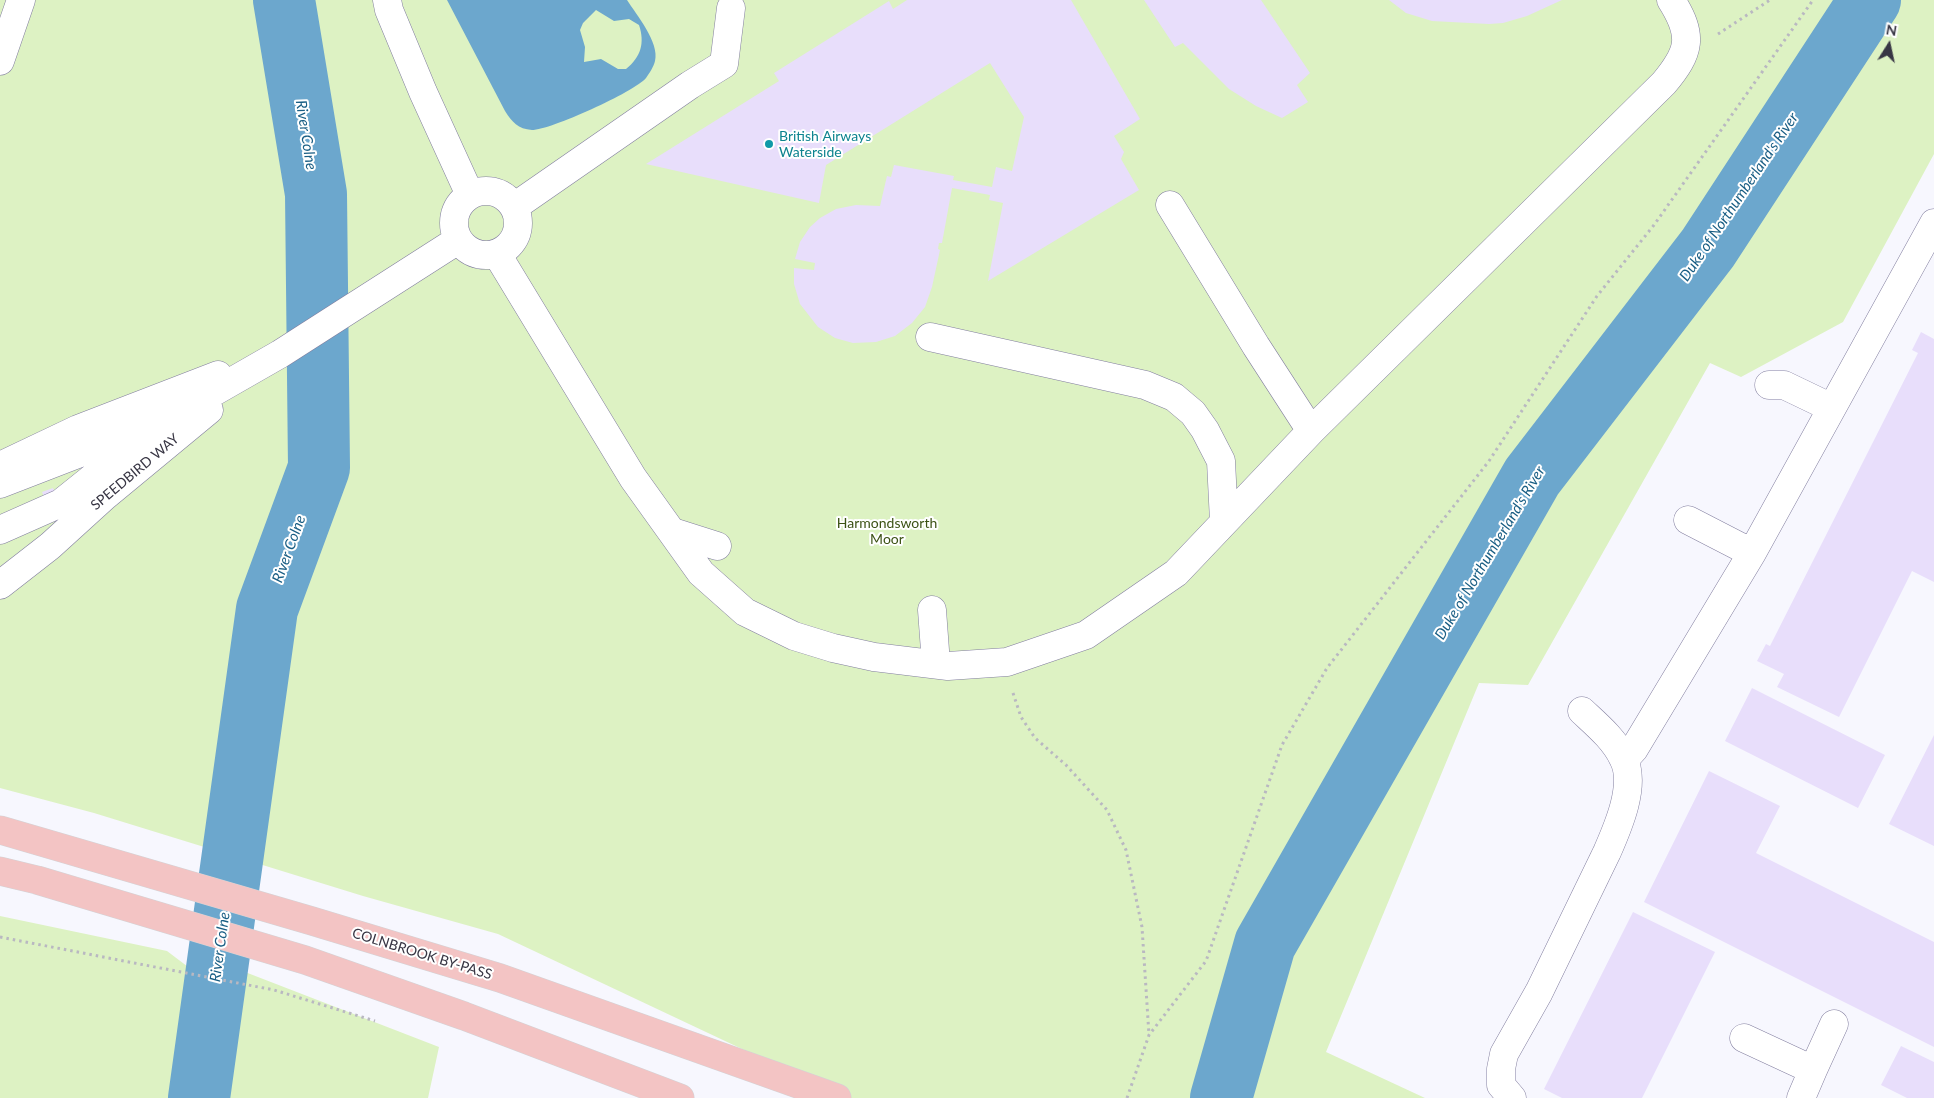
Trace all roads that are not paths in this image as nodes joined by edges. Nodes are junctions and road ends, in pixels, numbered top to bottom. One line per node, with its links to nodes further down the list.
1 (21, 0): 5 (street)
2 (387, 0): 6 (street)
3 (1670, 0): 17 (street)
4 (731, 8): 8 (street)
5 (0, 61)
6 (470, 195): 8 (street); 10 (street)
7 (1170, 205): 17 (street)
8 (514, 207): 11 (street)
9 (1934, 223): 15 (street)
10 (458, 240): 11 (street); 13 (street, SPEEDBIRD WAY)
11 (497, 254): 23 (street)
12 (930, 337): 21 (street)
13 (275, 357): 16 (street, SPEEDBIRD WAY); 18 (street, SPEEDBIRD WAY); 26 (street, SPEEDBIRD WAY)
14 (1769, 386): 15 (street)
15 (1832, 408): 25 (street)
16 (163, 421): 19 (street, SPEEDBIRD WAY); 22 (street, SPEEDBIRD WAY)
17 (1311, 431): 21 (street)
18 (0, 466)
19 (0, 484)
20 (1688, 520): 25 (street)
21 (1224, 521): 28 (street)
22 (0, 530)
23 (673, 532): 24 (street); 28 (street)
24 (717, 546)
25 (1752, 553): 30 (street)
26 (0, 585)
27 (932, 610): 28 (street)
28 (936, 664)
29 (1582, 711): 30 (street)
30 (1624, 760): 38 (street)
31 (0, 830): 37 (highway, COLNBROOK BY-PASS)
32 (0, 871): 36 (highway)
33 (1834, 1024): 35 (street)
34 (1744, 1038): 35 (street)
35 (1813, 1070): 39 (street)
36 (680, 1098)
37 (837, 1098)
38 (1512, 1098)
39 (1801, 1098)

